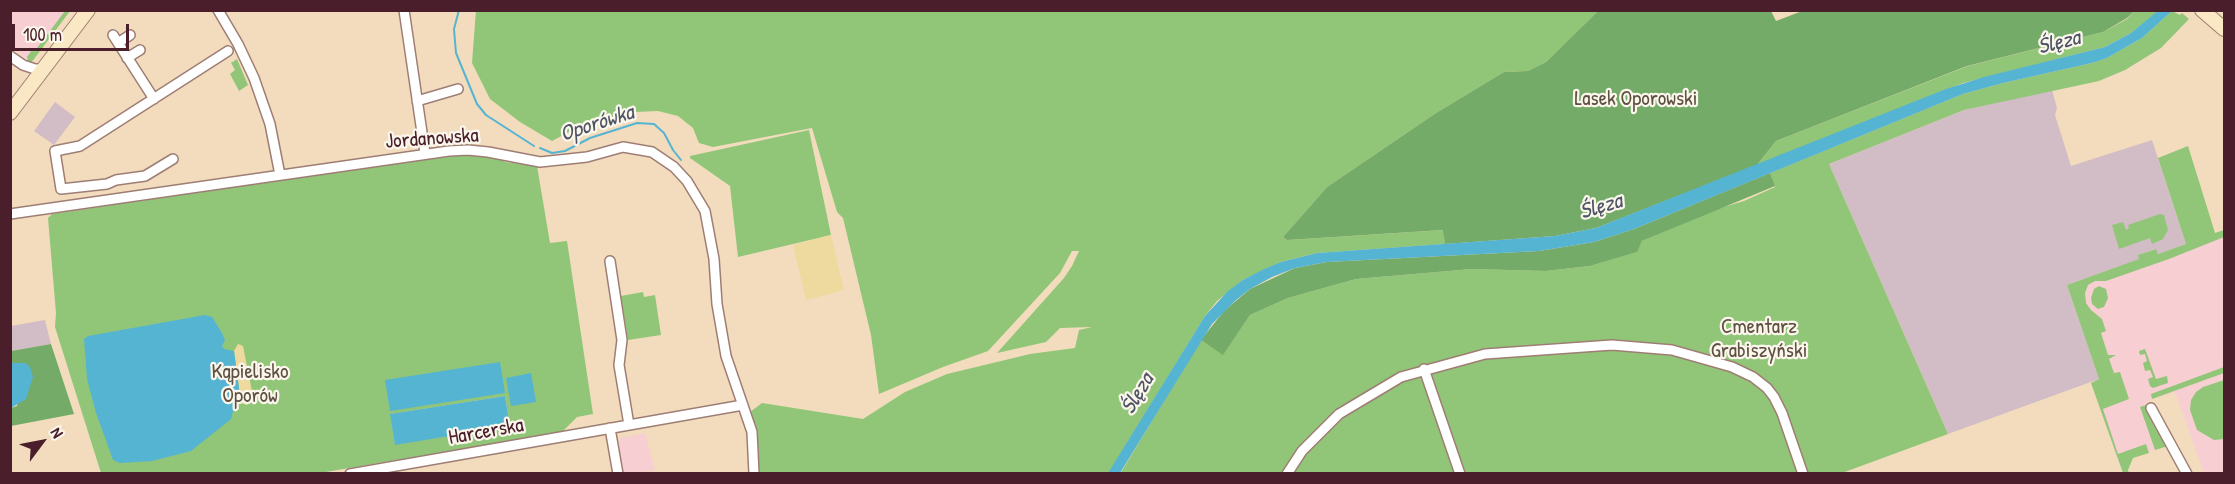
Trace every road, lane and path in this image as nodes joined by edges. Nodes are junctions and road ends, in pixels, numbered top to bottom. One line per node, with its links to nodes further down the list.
1 (88, 10): 12 (street)
2 (218, 10): 20 (street)
3 (404, 10): 16 (street)
4 (2202, 10): 5 (street)
5 (2224, 30)
6 (130, 35): 10 (street)
7 (140, 50): 10 (street)
8 (228, 51): 15 (street)
9 (10, 56): 11 (street)
10 (128, 58): 15 (street)
11 (23, 65): 12 (street); 13 (street)
12 (44, 69): 13 (street)
13 (30, 87): 17 (street)
14 (458, 88): 16 (street)
15 (154, 99): 19 (street)
16 (417, 101): 18 (street)
17 (10, 113)
18 (425, 153): 20 (street, Jordanowska); 24 (street, Jordanowska)
19 (173, 159)
20 (280, 175): 21 (street, Jordanowska)
21 (10, 214)
22 (610, 261): 26 (street)
23 (1424, 369): 31 (street); 32 (street); 33 (street)
24 (743, 405): 26 (street, Harcerska); 30 (street, Jordanowska)
25 (2151, 408): 34 (street)
26 (628, 425): 27 (street, Harcerska)
27 (610, 428): 28 (street, Harcerska); 29 (street)
28 (350, 474)
29 (618, 474)
30 (754, 474)
31 (1287, 474)
32 (1460, 474)
33 (1803, 474)
34 (2187, 474)

